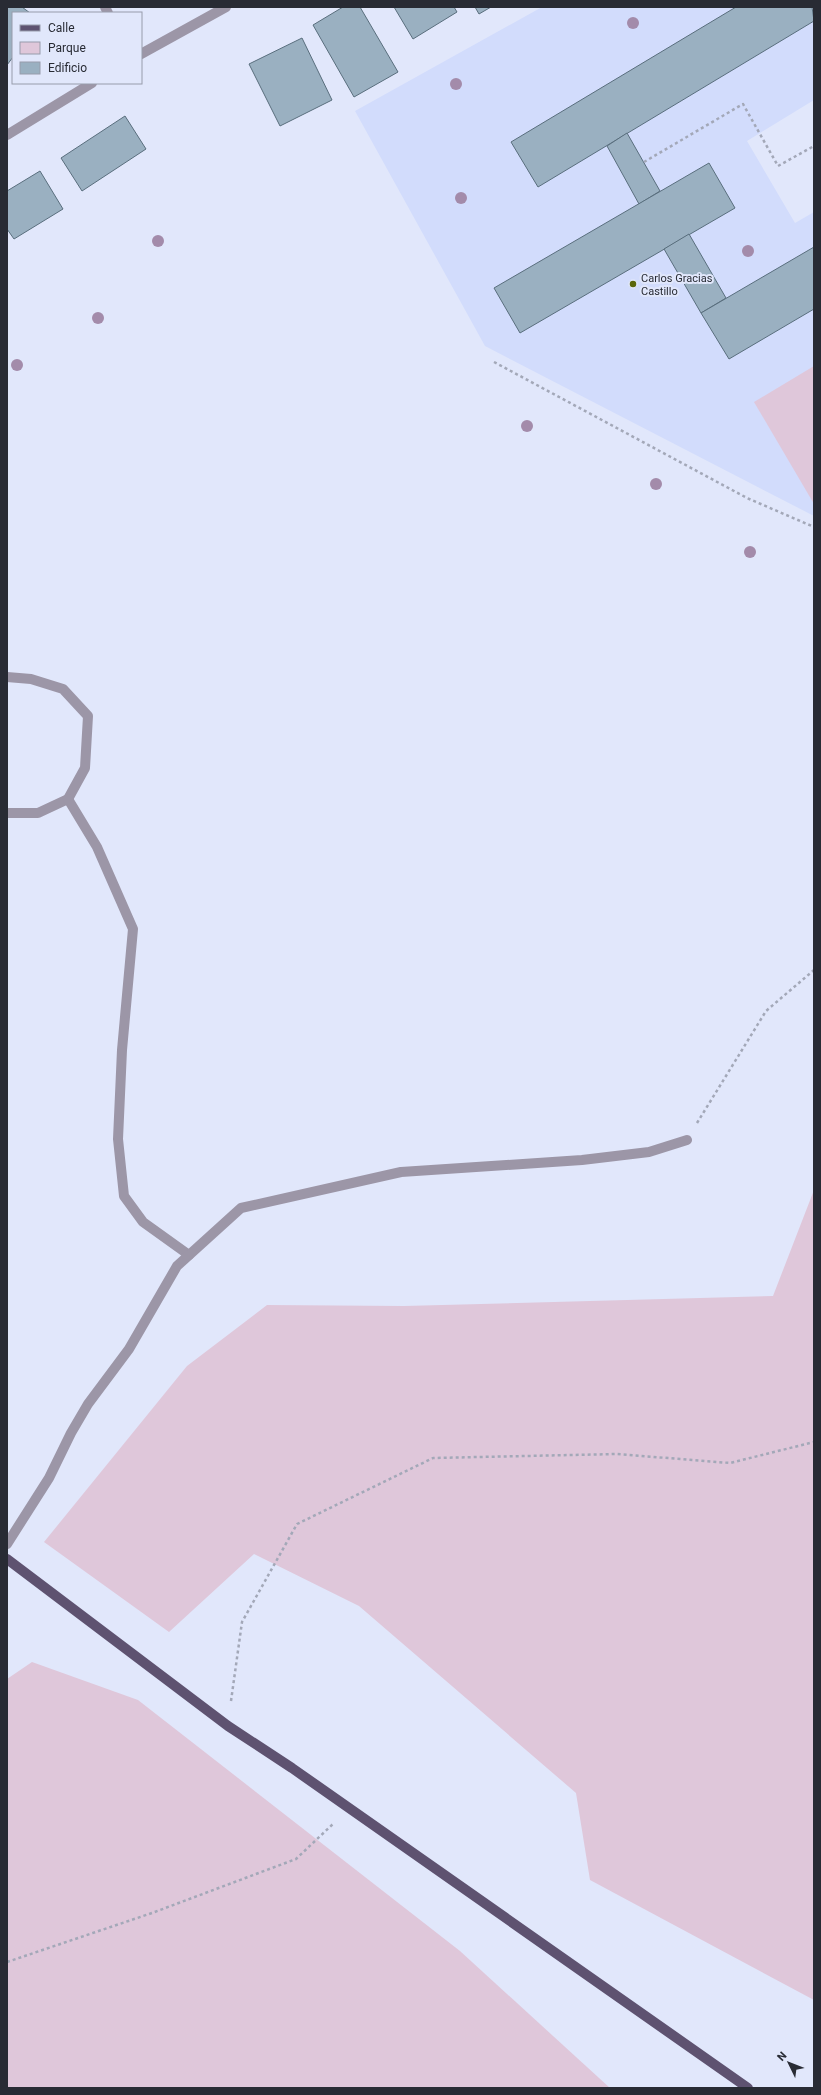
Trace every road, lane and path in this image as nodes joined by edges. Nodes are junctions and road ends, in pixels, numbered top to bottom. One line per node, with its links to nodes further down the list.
1 (226, 7): 2 (street)
2 (142, 53)
3 (90, 84): 4 (street)
4 (7, 135)
5 (814, 146): 6 (path)
6 (644, 162)
7 (494, 362): 8 (path)
8 (814, 527)
9 (7, 677): 10 (street)
10 (68, 799): 11 (street); 14 (street)
11 (7, 813)
12 (814, 970): 13 (path)
13 (687, 1140): 14 (street)
14 (189, 1255): 16 (street)
15 (814, 1442): 18 (path)
16 (7, 1544)
17 (7, 1559): 18 (main road)
18 (228, 1726): 19 (main road)
19 (350, 1809): 20 (path); 21 (main road)
20 (7, 1962)
21 (748, 2088)

